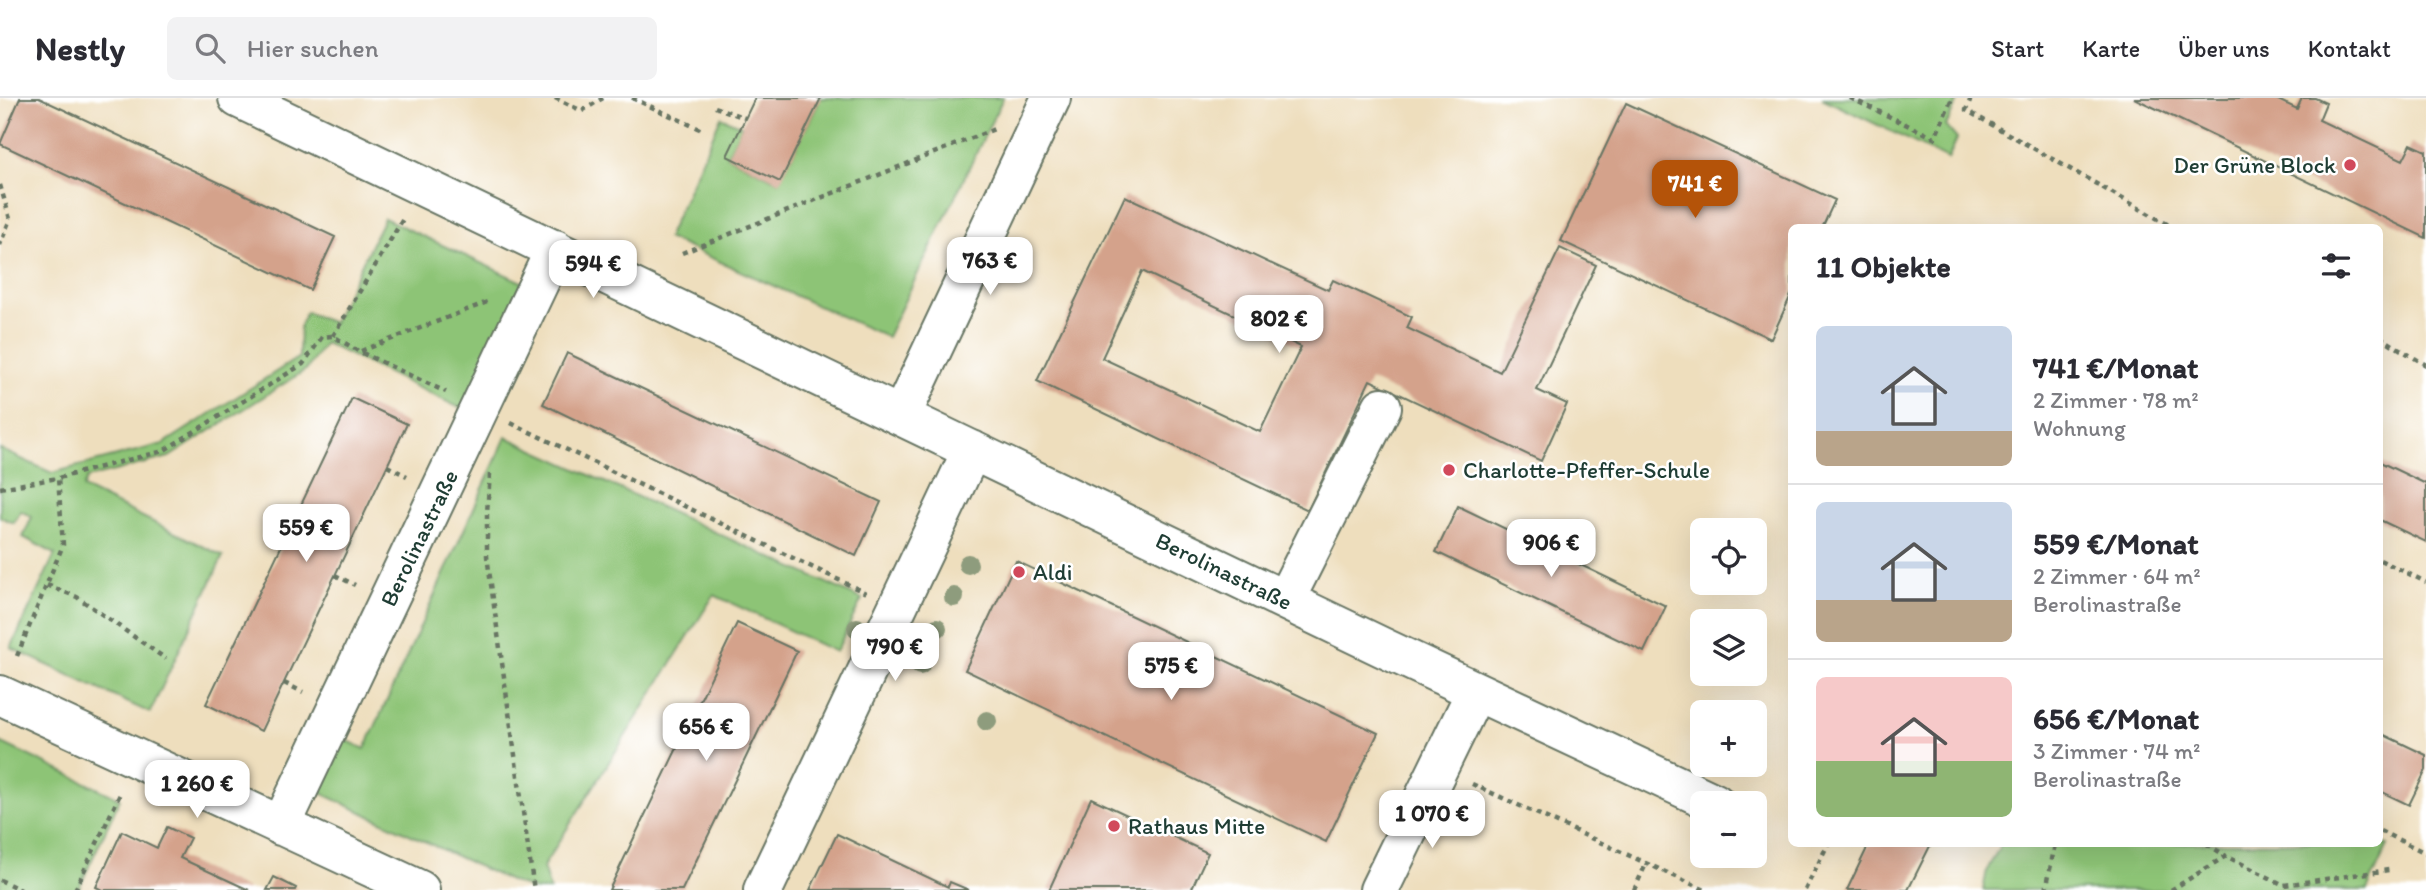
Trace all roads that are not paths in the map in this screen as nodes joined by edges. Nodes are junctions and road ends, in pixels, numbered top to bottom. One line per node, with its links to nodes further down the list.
1 (238, 98): 3 (street, Berolinastraße)
2 (1051, 98): 5 (street)
3 (555, 249): 5 (street, Berolinastraße); 11 (street, Berolinastraße)
4 (1382, 407): 7 (street)
5 (901, 416): 6 (street, Berolinastraße)
6 (972, 450): 7 (street, Berolinastraße); 13 (street)
7 (1285, 600): 8 (street, Berolinastraße)
8 (1476, 691): 10 (street, Berolinastraße); 14 (street)
9 (0, 695): 11 (street)
10 (1690, 791)
11 (281, 826): 12 (street)
12 (420, 890)
13 (763, 890)
14 (1379, 890)

